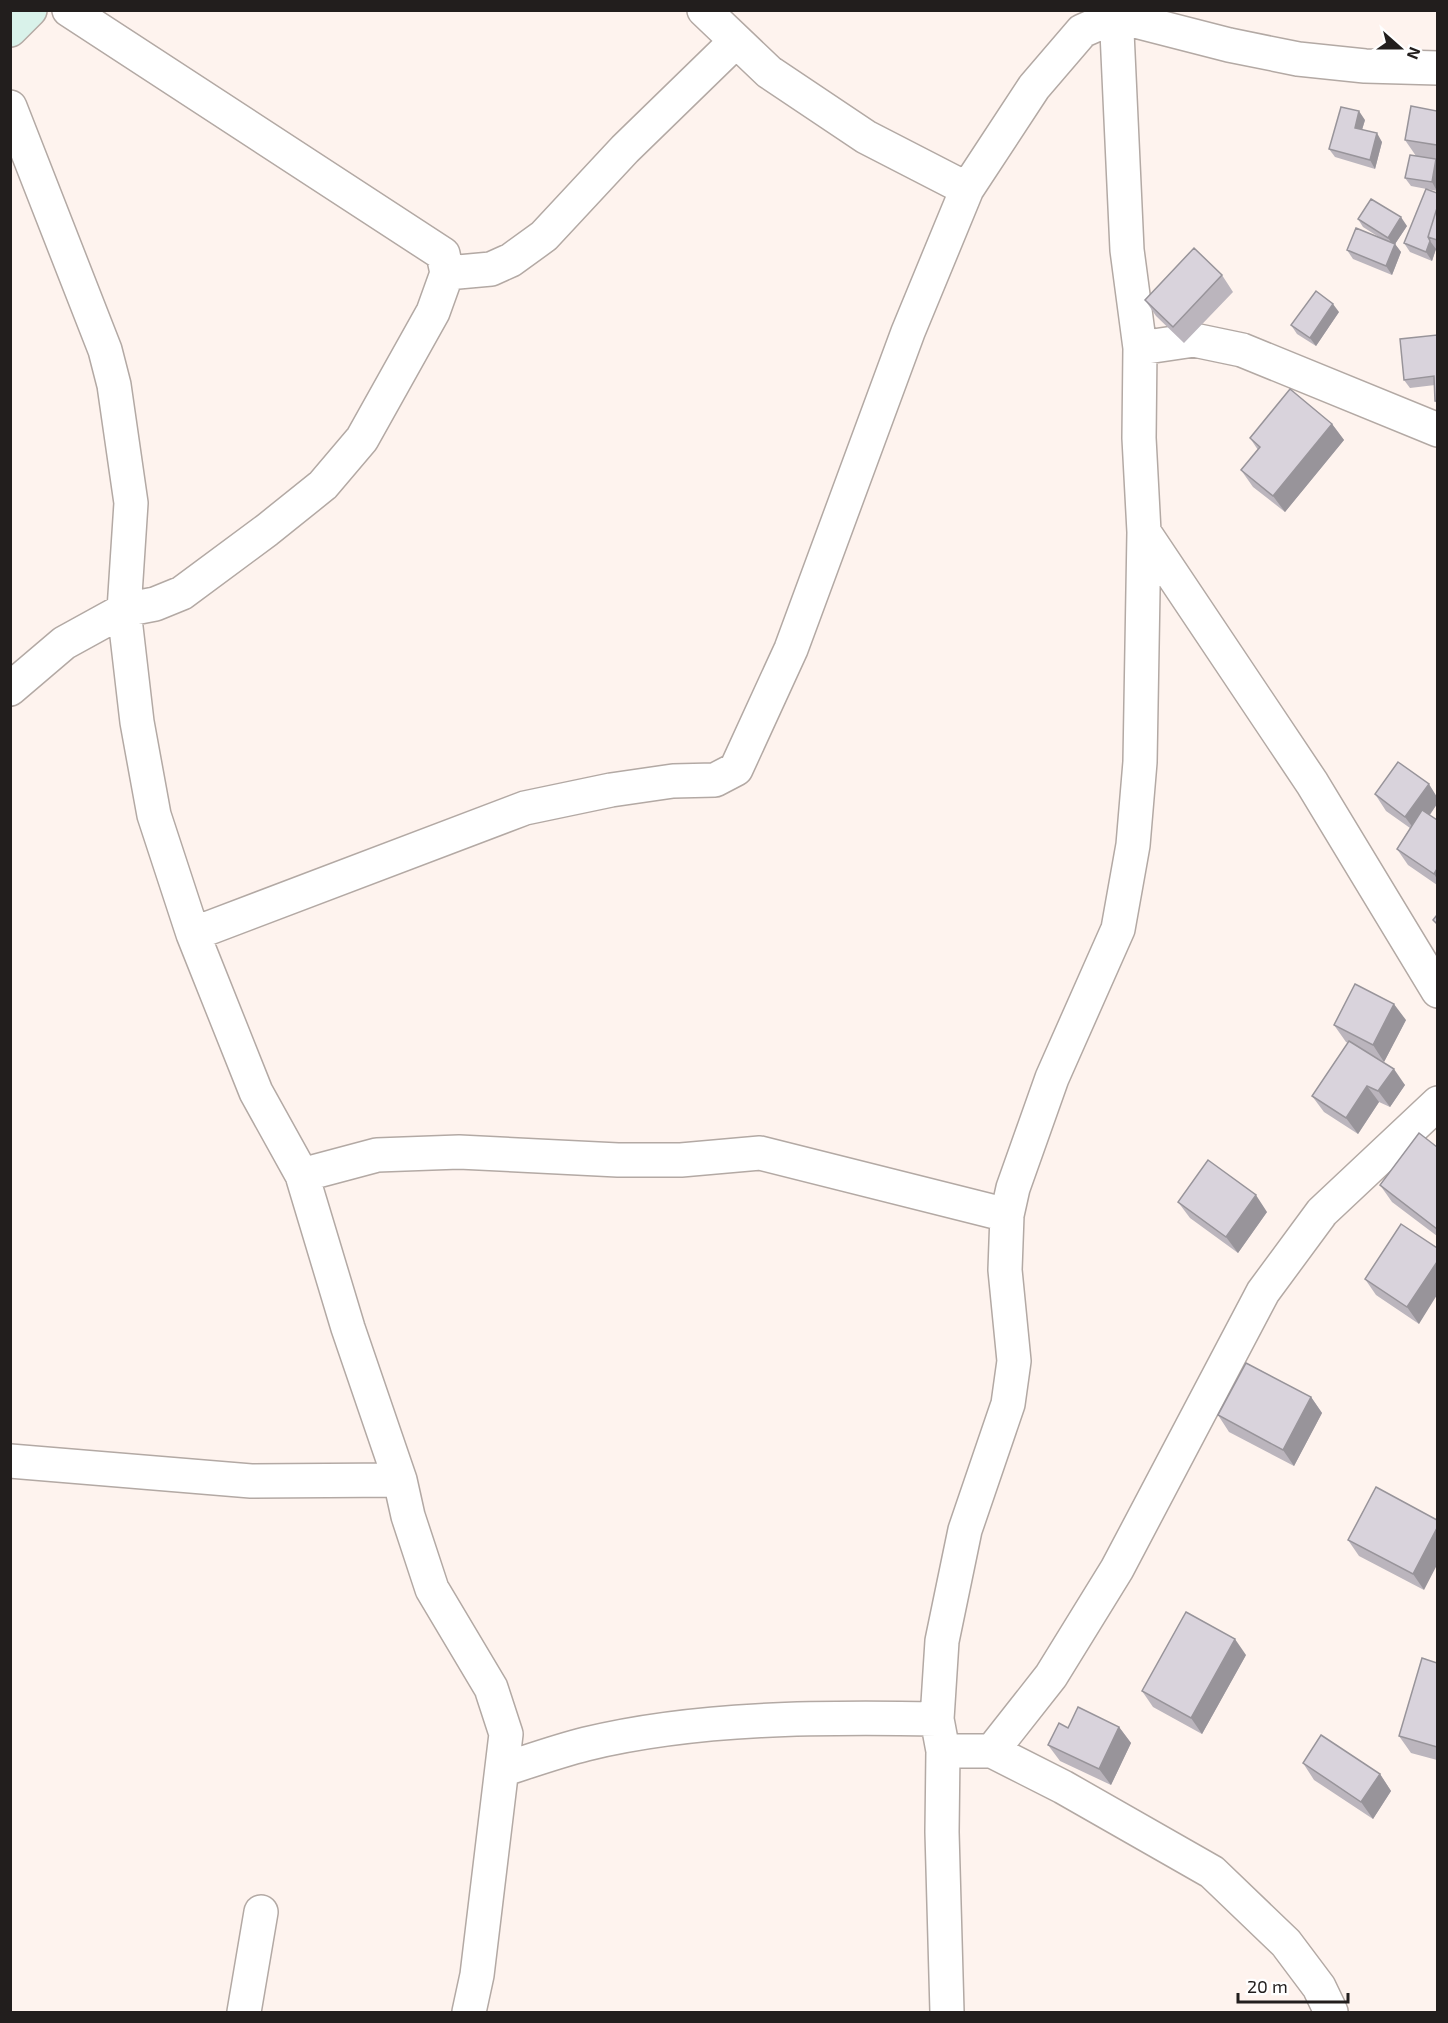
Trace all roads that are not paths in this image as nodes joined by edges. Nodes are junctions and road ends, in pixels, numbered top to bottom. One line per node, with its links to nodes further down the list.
1 (30, 10): 5 (street)
2 (69, 10): 10 (street)
3 (704, 10): 6 (street)
4 (1116, 13): 7 (street); 9 (street); 11 (street)
5 (10, 30)
6 (736, 41): 9 (street); 10 (street)
7 (1437, 68)
8 (10, 107): 14 (street)
9 (967, 189): 16 (street)
10 (447, 273): 14 (street)
11 (1140, 348): 12 (street); 13 (street)
12 (1437, 430)
13 (1144, 532): 17 (street); 20 (street)
14 (124, 610): 15 (street); 16 (street)
15 (10, 689)
16 (193, 934): 19 (street)
17 (1437, 991)
18 (1437, 1103): 25 (street)
19 (302, 1175): 20 (street); 22 (street)
20 (1007, 1215): 23 (street)
21 (10, 1461): 22 (street)
22 (400, 1479): 26 (street)
23 (937, 1719): 24 (street); 26 (street)
24 (943, 1751): 25 (street); 30 (street)
25 (992, 1751): 31 (street)
26 (502, 1770): 29 (street)
27 (261, 1912): 28 (street)
28 (244, 2013)
29 (469, 2013)
30 (947, 2013)
31 (1331, 2013)

